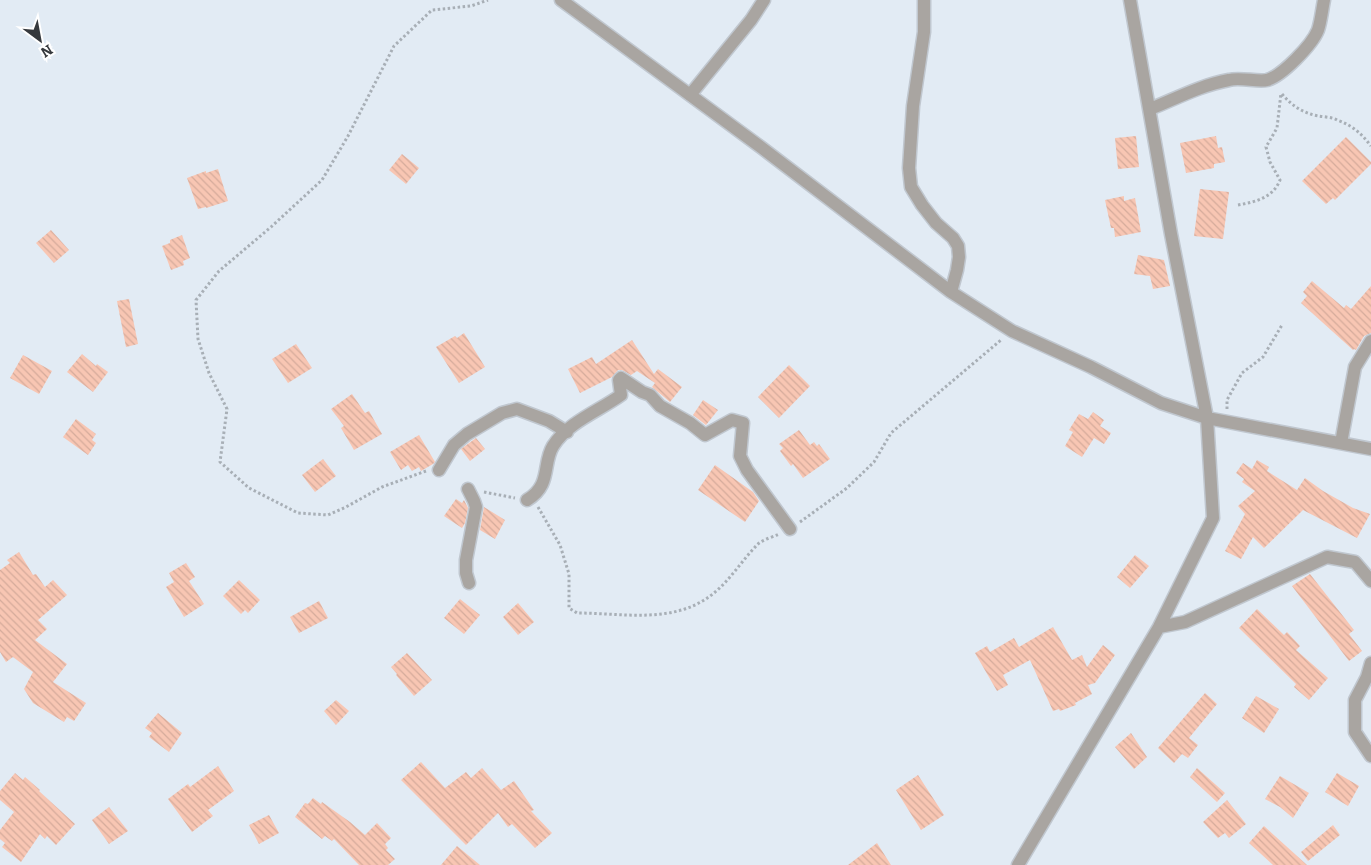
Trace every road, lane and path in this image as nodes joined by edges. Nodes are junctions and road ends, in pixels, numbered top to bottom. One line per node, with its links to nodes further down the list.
1 (488, 0): 22 (path)
2 (561, 0): 9 (street)
3 (764, 0): 9 (street)
4 (924, 0): 13 (street)
5 (1130, 0): 10 (street)
6 (1324, 0): 7 (street)
7 (1272, 78): 8 (path); 10 (street)
8 (1282, 93): 11 (path); 12 (path)
9 (690, 96): 13 (street)
10 (1150, 110): 17 (street)
11 (1371, 146)
12 (1238, 205)
13 (951, 292): 15 (street)
14 (1282, 325): 18 (path)
15 (1012, 331): 17 (street); 25 (path)
16 (1371, 341): 20 (street)
17 (1207, 418): 18 (street); 28 (street)
18 (1226, 422): 20 (street)
19 (566, 432): 22 (street); 24 (street); 25 (street)
20 (1341, 443): 21 (street)
21 (1371, 449)
22 (439, 470)
23 (468, 489): 24 (path); 27 (street)
24 (527, 500): 25 (path)
25 (790, 529)
26 (1371, 582): 28 (street)
27 (469, 583)
28 (1159, 627): 31 (street)
29 (1371, 663): 30 (street)
30 (1371, 756)
31 (1018, 865)

